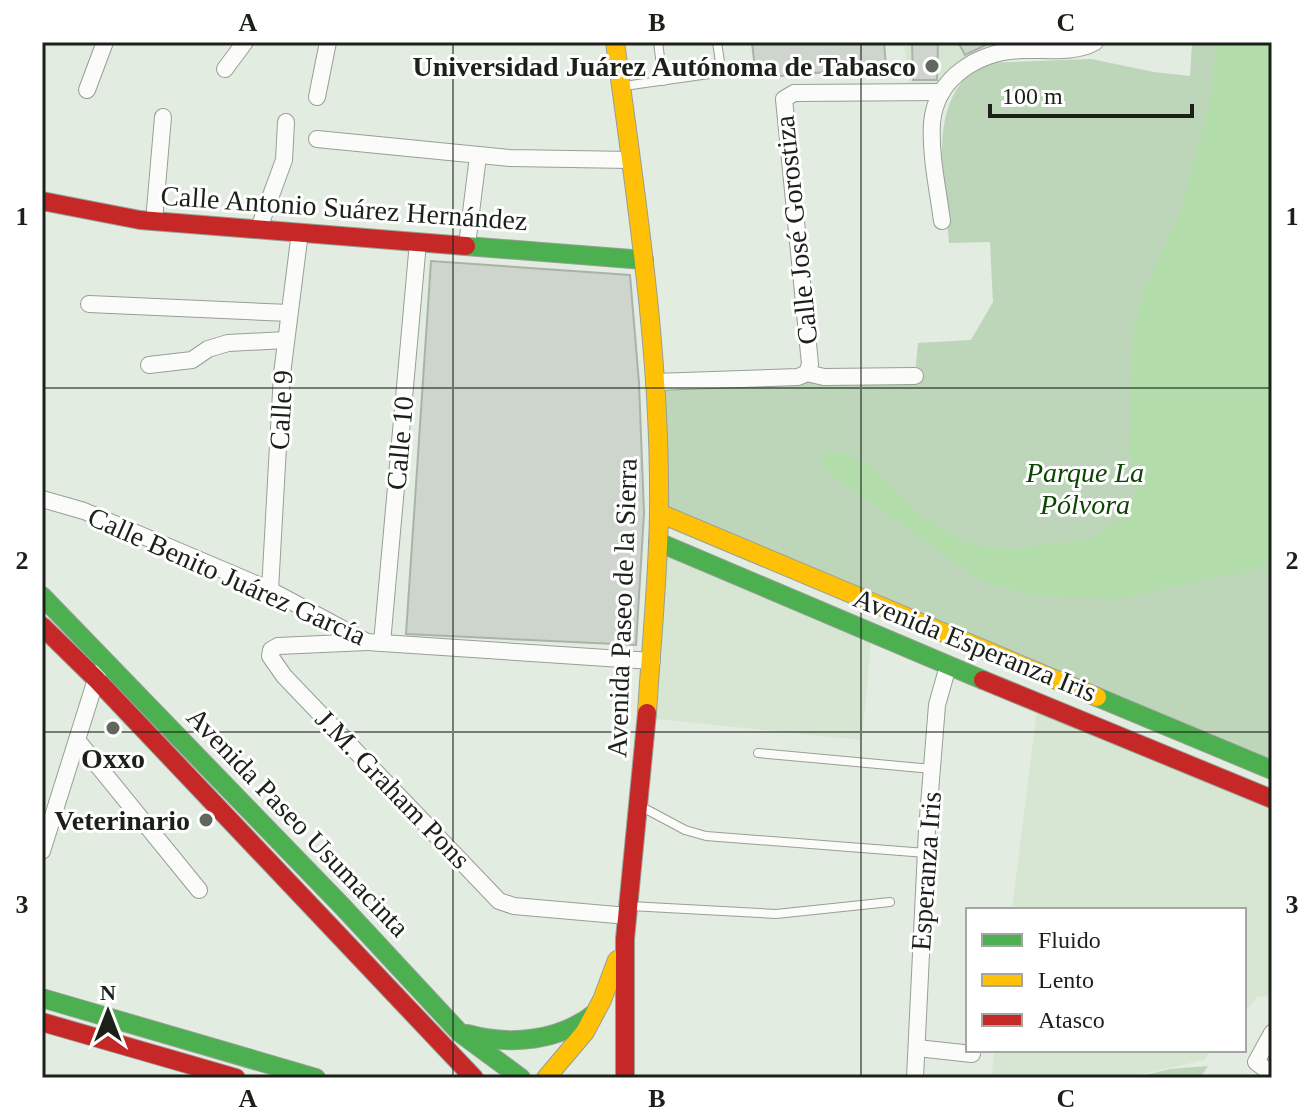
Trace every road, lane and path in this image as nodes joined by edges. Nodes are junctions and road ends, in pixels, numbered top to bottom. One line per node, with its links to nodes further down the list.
1 (105, 42): 11 (street)
2 (245, 42): 8 (street)
3 (328, 42): 13 (street)
4 (615, 42): 10 (main road, Avenida Paseo de la Sierra)
5 (658, 42): 9 (lane)
6 (717, 42): 9 (lane)
7 (1095, 42): 12 (street)
8 (225, 69)
9 (663, 81): 10 (lane)
10 (621, 86): 18 (main road, Avenida Paseo de la Sierra)
11 (87, 90)
12 (942, 92): 21 (street); 31 (street, Calle José Gorostiza)
13 (317, 97)
14 (163, 117): 20 (street)
15 (286, 122): 22 (street)
16 (317, 139): 17 (street)
17 (478, 156): 18 (street); 25 (street)
18 (631, 160): 26 (main road, Avenida Paseo de la Sierra)
19 (42, 201): 20 (main road, Calle Antonio Suárez Hernández)
20 (154, 221): 22 (main road, Calle Antonio Suárez Hernández)
21 (942, 221)
22 (259, 228): 23 (main road, Calle Antonio Suárez Hernández)
23 (300, 232): 24 (main road, Calle Antonio Suárez Hernández); 28 (street, Calle 9)
24 (418, 242): 25 (main road, Calle Antonio Suárez Hernández); 40 (street, Calle 10)
25 (467, 245): 26 (main road, Calle Antonio Suárez Hernández)
26 (644, 260): 33 (main road, Avenida Paseo de la Sierra)
27 (89, 304): 28 (street)
28 (289, 313): 29 (street, Calle 9)
29 (286, 340): 30 (street); 37 (street, Calle 9)
30 (149, 365)
31 (807, 373): 32 (street); 33 (street)
32 (915, 376)
33 (654, 382): 35 (main road, Avenida Paseo de la Sierra)
34 (42, 499): 37 (street, Calle Benito Juárez García)
35 (659, 513): 36 (main road, Avenida Paseo de la Sierra); 45 (main road, Avenida Esperanza Iris)
36 (658, 542): 42 (main road, Avenida Paseo de la Sierra); 43 (main road, Avenida Esperanza Iris)
37 (270, 590): 40 (street, Calle Benito Juárez García)
38 (42, 596): 41 (main road, Avenida Paseo Usumacinta)
39 (42, 626): 44 (main road, Avenida Paseo Usumacinta)
40 (374, 643): 42 (street, Calle Benito Juárez García); 57 (street, J.M. Graham Pons)
41 (103, 660): 44 (street); 62 (main road, Avenida Paseo Usumacinta)
42 (652, 661): 52 (main road, Avenida Paseo de la Sierra)
43 (948, 666): 48 (main road, Avenida Esperanza Iris); 49 (street, Esperanza Iris)
44 (96, 679): 46 (street); 69 (main road, Avenida Paseo Usumacinta)
45 (1171, 728): 48 (main road); 50 (main road, Avenida Esperanza Iris)
46 (77, 740): 53 (street); 55 (street)
47 (758, 753): 49 (lane)
48 (1161, 753): 51 (main road, Avenida Esperanza Iris)
49 (932, 769): 54 (street, Esperanza Iris)
50 (1272, 770)
51 (1272, 799)
52 (640, 805): 54 (lane); 57 (main road, Avenida Paseo de la Sierra)
53 (42, 851)
54 (926, 853): 64 (street, Esperanza Iris)
55 (199, 890)
56 (890, 902): 57 (lane)
57 (629, 911): 58 (main road, Avenida Paseo de la Sierra)
58 (625, 939): 60 (main road, Avenida Paseo de la Sierra); 72 (main road, Avenida Paseo de la Sierra)
59 (42, 998): 68 (main road)
60 (595, 1013): 62 (main road); 71 (main road, Avenida Paseo de la Sierra)
61 (42, 1022): 67 (main road)
62 (456, 1029): 70 (main road, Avenida Paseo Usumacinta)
63 (1272, 1033): 66 (street)
64 (917, 1048): 65 (street); 73 (street, Esperanza Iris)
65 (972, 1054)
66 (1272, 1074)
67 (236, 1078)
68 (316, 1078)
69 (474, 1078)
70 (521, 1078)
71 (546, 1078)
72 (625, 1078)
73 (915, 1078)

